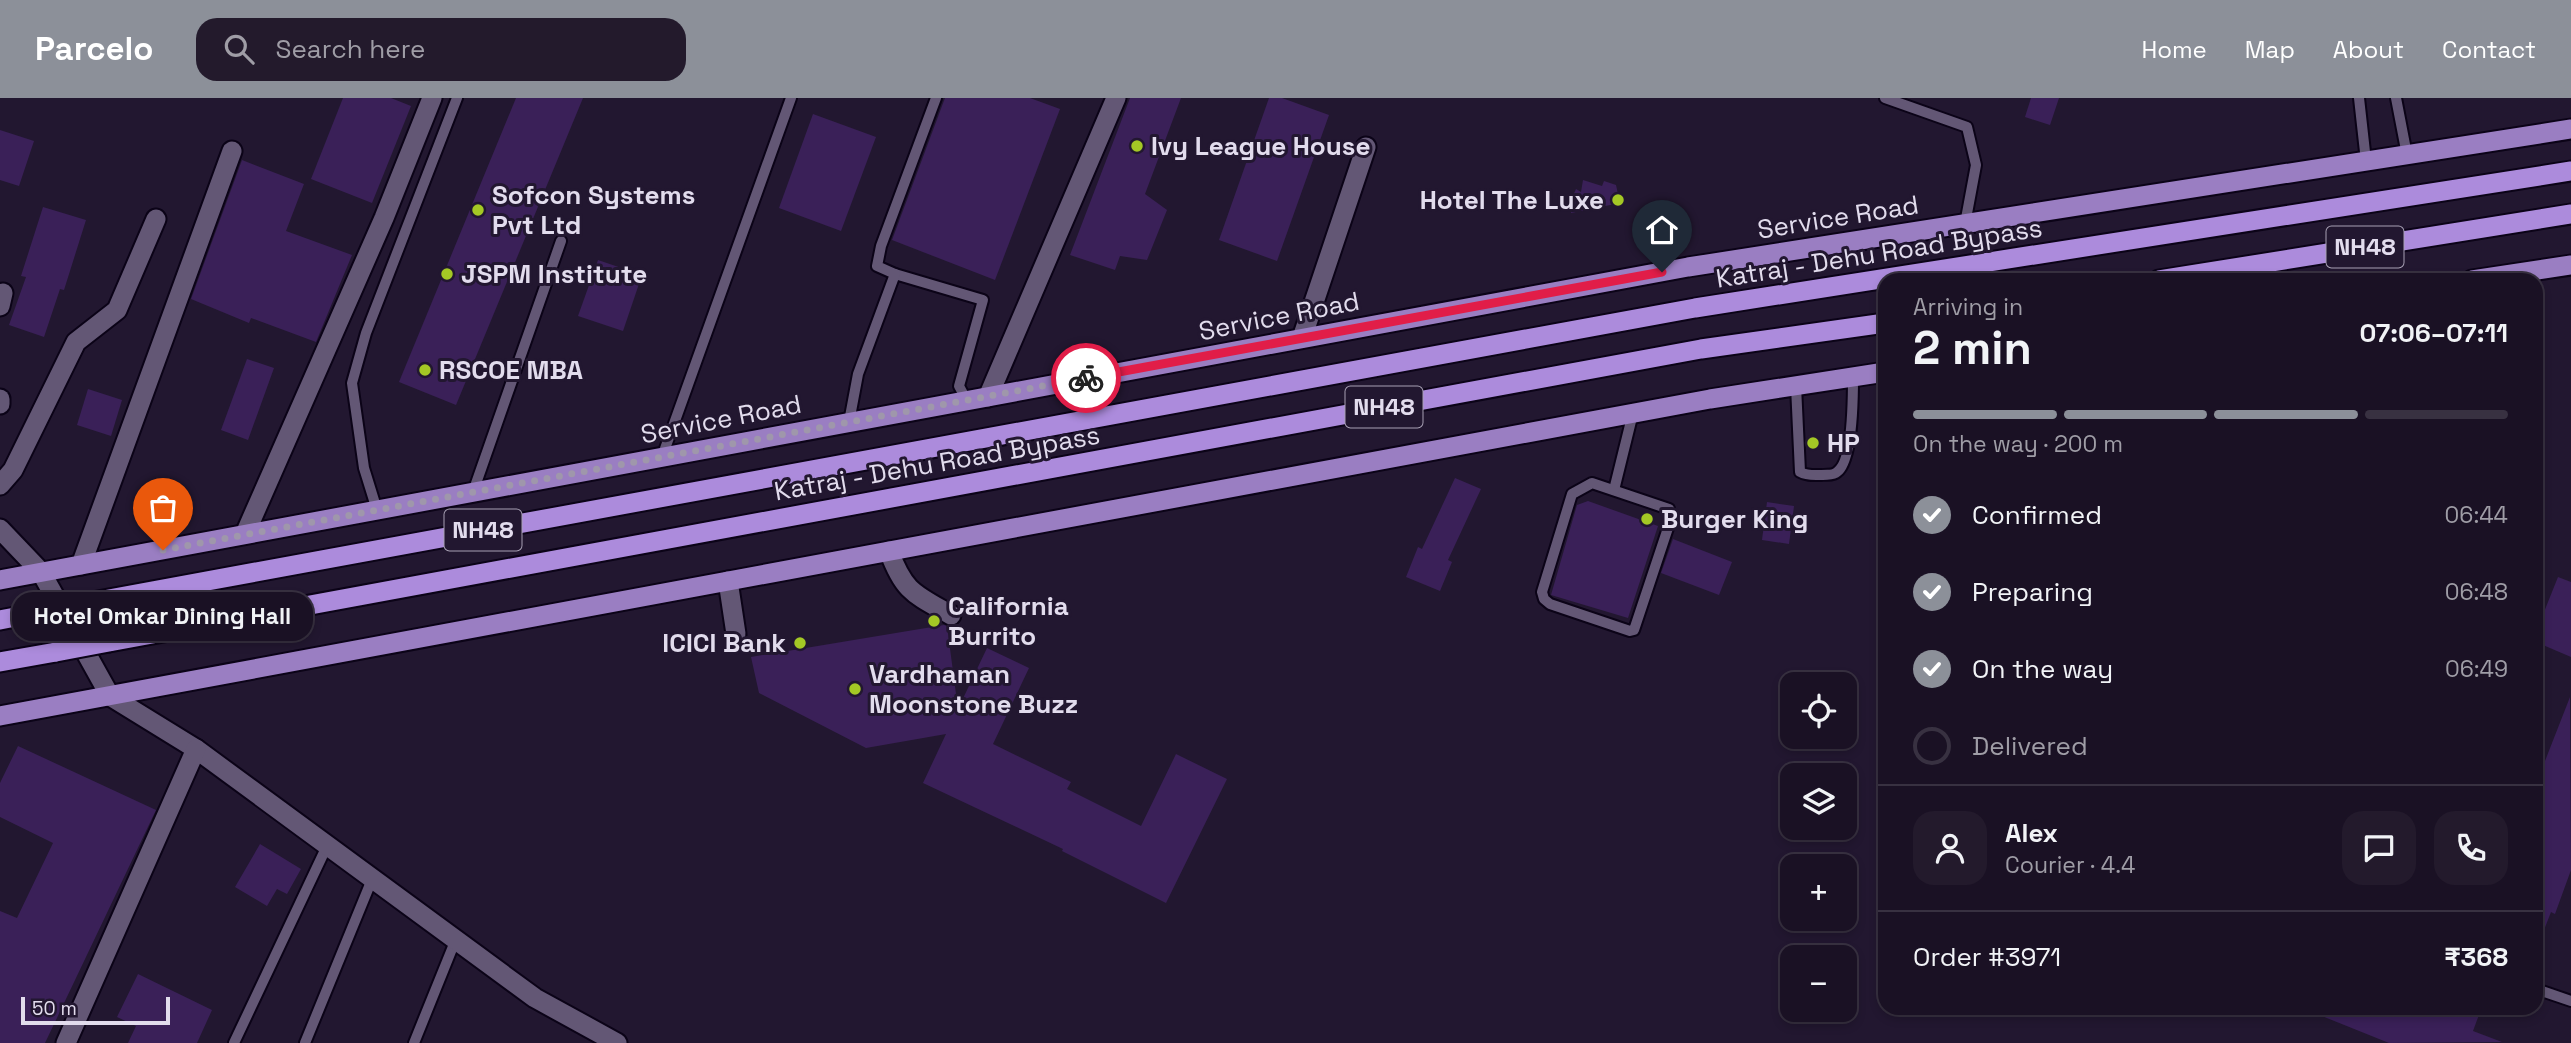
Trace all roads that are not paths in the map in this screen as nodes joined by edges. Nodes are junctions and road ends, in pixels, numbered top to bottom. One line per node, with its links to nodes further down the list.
1 (432, 98): 42 (street)
2 (457, 98): 40 (lane)
3 (791, 98): 36 (lane)
4 (936, 98): 23 (lane)
5 (1116, 98): 30 (street)
6 (1885, 98): 17 (lane)
7 (2359, 98): 13 (lane)
8 (2396, 98): 12 (lane)
9 (2571, 129): 12 (main road, Service Road)
10 (1366, 147): 26 (street)
11 (232, 151): 44 (street)
12 (2407, 155): 13 (main road, Service Road)
13 (2366, 161): 17 (main road, Service Road)
14 (2571, 172): 20 (highway, Katraj - Dehu Road Bypass / NH48, bridge)
15 (2571, 214): 21 (highway, NH48)
16 (156, 219): 37 (street)
17 (1965, 224): 26 (main road, Service Road)
18 (561, 241): 39 (lane)
19 (2571, 265): 22 (main road)
20 (1920, 273)
21 (2203, 273)
22 (2518, 273)
23 (895, 274): 32 (lane); 35 (lane)
24 (1878, 280): 49 (highway, Katraj - Dehu Road Bypass / NH48, bridge)
25 (1878, 324): 51 (highway, Katraj - Dehu Road Bypass / NH48, bridge)
26 (1302, 338): 30 (main road, Service Road)
27 (1878, 373): 28 (main road)
28 (1853, 377): 29 (main road); 29 (lane)
29 (1796, 386): 34 (main road)
30 (988, 397): 32 (main road, Service Road)
31 (0, 399): 33 (street)
32 (967, 401): 35 (main road, Service Road)
33 (0, 404)
34 (1633, 413): 38 (lane); 43 (main road)
35 (849, 422): 36 (main road, Service Road)
36 (662, 457): 39 (main road, Service Road)
37 (0, 485)
38 (1614, 489): 38 (lane)
39 (474, 492): 40 (main road, Service Road)
40 (377, 510): 42 (main road, Service Road)
41 (0, 529): 45 (street)
42 (245, 534): 44 (main road, Service Road)
43 (889, 551): 47 (main road); 48 (street)
44 (81, 565): 45 (main road, Service Road)
45 (41, 572): 46 (main road, Service Road); 52 (street)
46 (0, 580)
47 (728, 581): 50 (street); 52 (main road)
48 (951, 615)
49 (0, 620)
50 (736, 634)
51 (0, 662)
52 (110, 696): 53 (main road); 54 (street)
53 (0, 716)
54 (196, 749): 55 (street); 60 (street)
55 (327, 846): 56 (street); 61 (lane)
56 (373, 877): 57 (street); 62 (lane)
57 (456, 939): 63 (lane); 64 (street)
58 (2543, 992): 59 (lane)
59 (2571, 1002)
60 (66, 1043)
61 (234, 1043)
62 (305, 1043)
63 (414, 1043)
64 (617, 1043)

